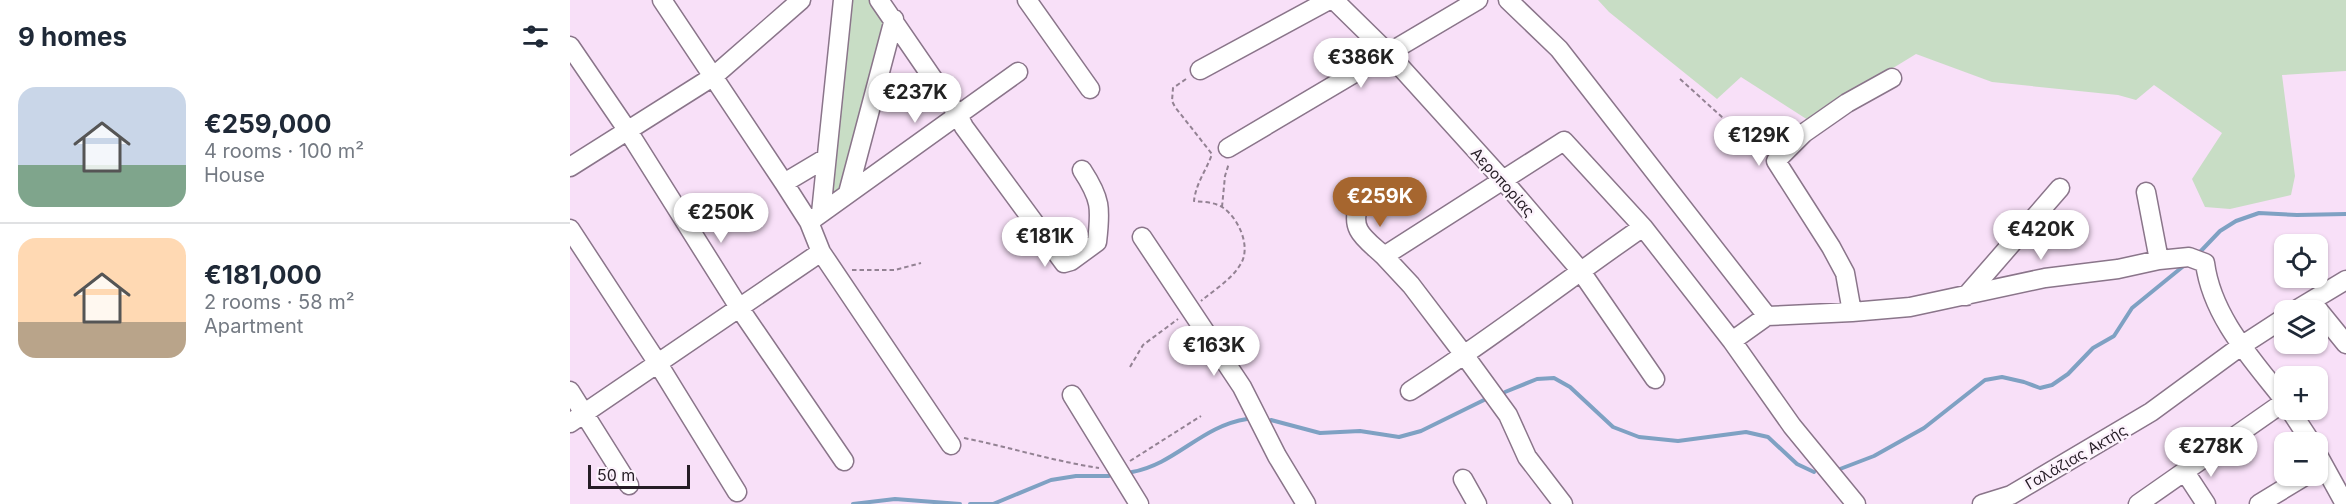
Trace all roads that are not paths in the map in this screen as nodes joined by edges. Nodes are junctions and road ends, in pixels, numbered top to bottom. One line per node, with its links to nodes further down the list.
1 (662, 0): 14 (street)
2 (801, 0): 14 (street)
3 (879, 0): 9 (street)
4 (1027, 0): 16 (street)
5 (1331, 0): 11 (street, Αεροπορίας); 12 (street)
6 (1478, 0): 11 (street)
7 (1508, 0): 44 (street)
8 (841, 2): 21 (street)
9 (894, 19): 17 (street); 19 (street)
10 (570, 46): 18 (street)
11 (1387, 52): 20 (street); 25 (street, Αεροπορίας)
12 (1200, 70)
13 (1017, 72): 17 (street)
14 (714, 76): 18 (street); 26 (street)
15 (1892, 78): 43 (street)
16 (1090, 89)
17 (958, 115): 23 (street); 24 (street)
18 (628, 131): 22 (street); 42 (street)
19 (862, 140): 23 (street); 29 (street)
20 (1228, 155)
21 (826, 158): 26 (street); 31 (street)
22 (570, 166)
23 (883, 169): 29 (street)
24 (1082, 170)
25 (1502, 179): 32 (street); 35 (street); 38 (street, Αεροπορίας)
26 (784, 183): 31 (street)
27 (2060, 188): 40 (street)
28 (2145, 192): 37 (street)
29 (848, 194): 31 (street)
30 (1359, 204): 35 (street)
31 (815, 217): 36 (street)
32 (1643, 227): 38 (street); 47 (street)
33 (570, 229): 51 (street)
34 (1142, 237): 69 (street)
35 (1384, 256): 50 (street)
36 (827, 259): 42 (street); 59 (street)
37 (2160, 260): 40 (street); 49 (street)
38 (1580, 270): 50 (street); 52 (street, Αεροπορίας)
39 (2346, 280): 41 (street)
40 (1966, 296): 43 (street)
41 (2313, 300)
42 (740, 309): 51 (street); 60 (street)
43 (1852, 312): 44 (street)
44 (1767, 316): 47 (street)
45 (2274, 325): 49 (street, Γαλάζιας Ακτής)
46 (2328, 328): 48 (street)
47 (1732, 341): 72 (street)
48 (2346, 344)
49 (2241, 346): 53 (street); 67 (street, Γαλάζιας Ακτής)
50 (1465, 356): 55 (street); 71 (street)
51 (657, 362): 58 (street); 66 (street)
52 (1655, 379)
53 (2274, 388)
54 (570, 391): 58 (street)
55 (1410, 392)
56 (1072, 395): 68 (street)
57 (2274, 408): 61 (street)
58 (577, 418): 64 (street)
59 (947, 440)
60 (844, 461)
61 (2185, 472): 74 (street); 75 (street)
62 (2328, 477): 77 (street)
63 (1463, 479): 70 (street)
64 (629, 484)
65 (2289, 486): 76 (street)
66 (737, 492)
67 (2014, 500): 73 (street, Γαλάζιας Ακτής)
68 (1140, 504)
69 (1306, 504)
70 (1478, 504)
71 (1563, 504)
72 (1856, 504)
73 (1982, 504)
74 (2138, 504)
75 (2206, 504)
76 (2259, 504)
77 (2345, 504)

